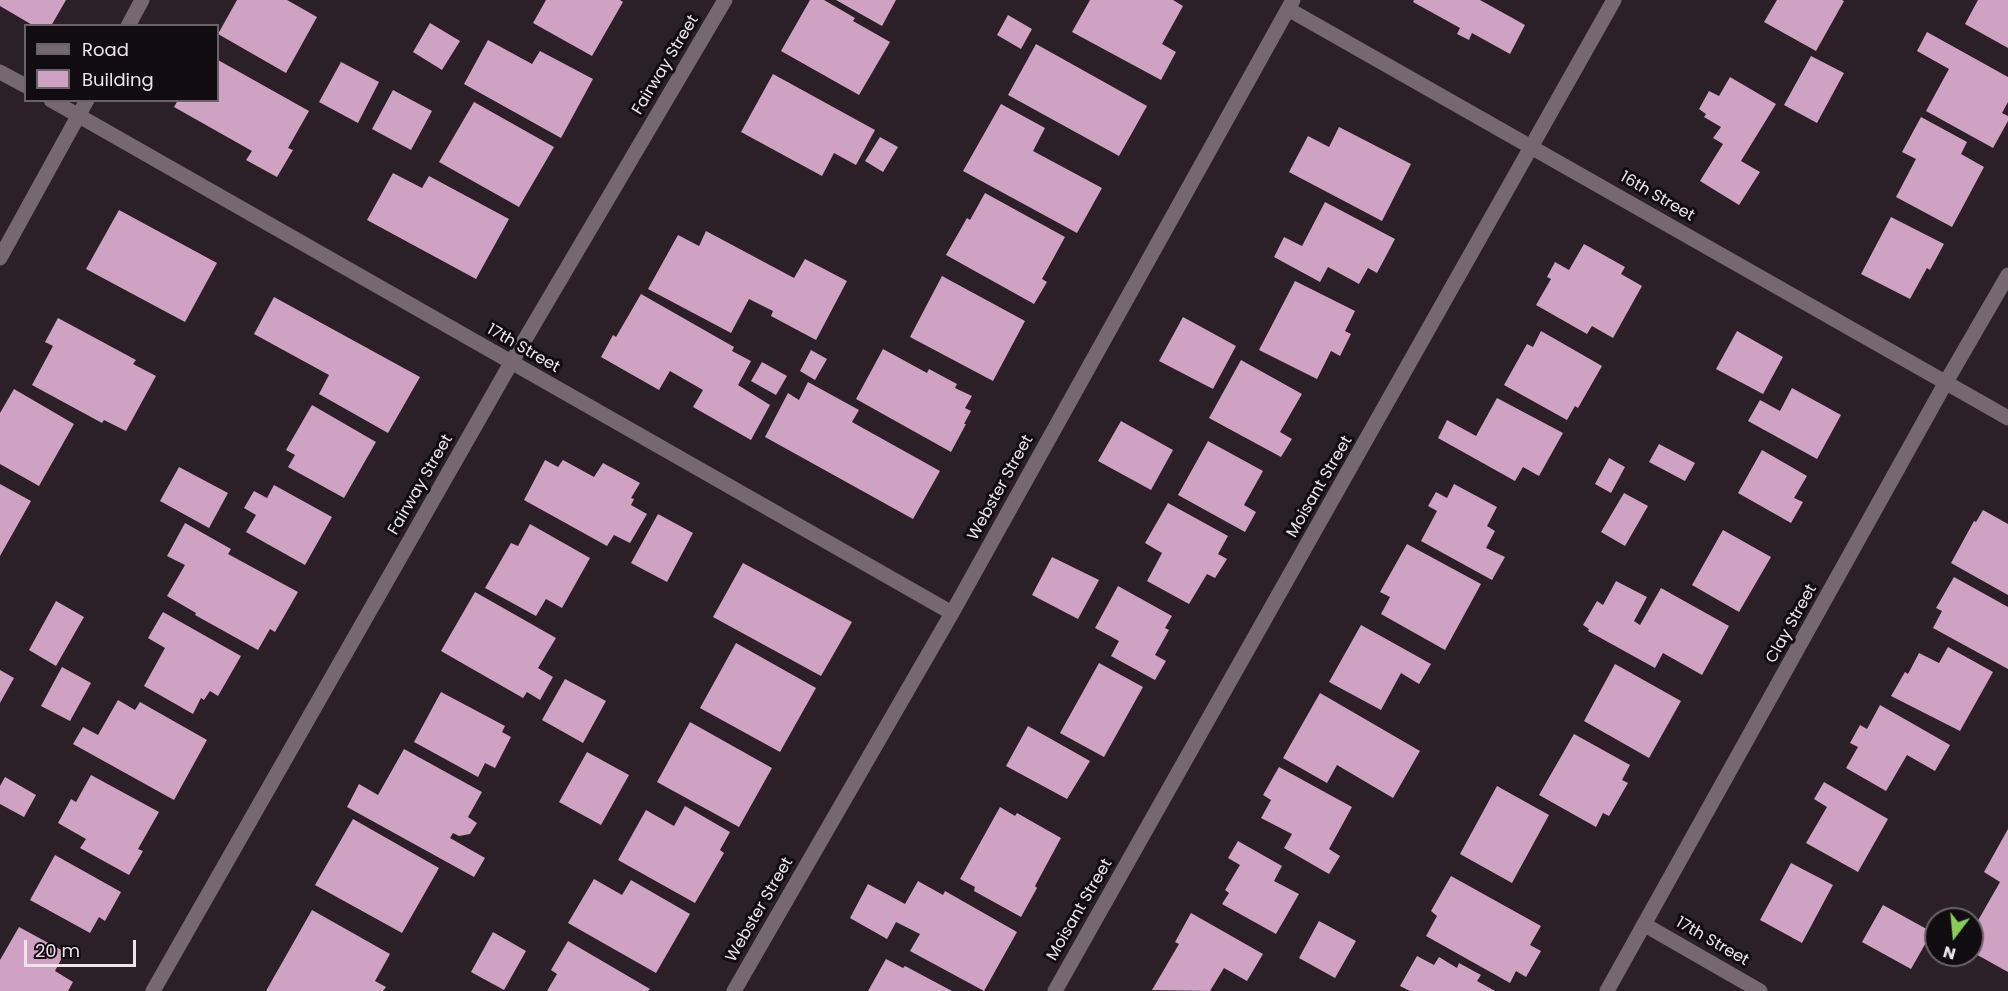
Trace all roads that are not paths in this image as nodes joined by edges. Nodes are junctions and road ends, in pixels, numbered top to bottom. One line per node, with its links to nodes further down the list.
1 (142, 0): 5 (street)
2 (725, 0): 14 (street, Fairway Street)
3 (1614, 0): 11 (street, Moisant Street)
4 (1290, 5): 11 (street, 16th Street); 17 (street, Webster Street)
5 (129, 24)
6 (0, 72): 7 (street)
7 (24, 85)
8 (54, 102): 10 (street, 17th Street)
9 (86, 102): 10 (street)
10 (78, 116): 12 (street); 14 (street, 17th Street)
11 (1533, 147): 15 (street, 16th Street); 21 (street, Moisant Street)
12 (0, 258)
13 (2008, 275): 15 (street, Clay Street)
14 (511, 363): 17 (street, 17th Street); 19 (street, Fairway Street)
15 (1946, 382): 16 (street, 16th Street); 18 (street, Clay Street)
16 (2008, 417)
17 (952, 613): 20 (street, Webster Street)
18 (1645, 925): 22 (street, Clay Street); 23 (street, 17th Street)
19 (153, 991)
20 (734, 991)
21 (1055, 991)
22 (1607, 991)
23 (1760, 991)

